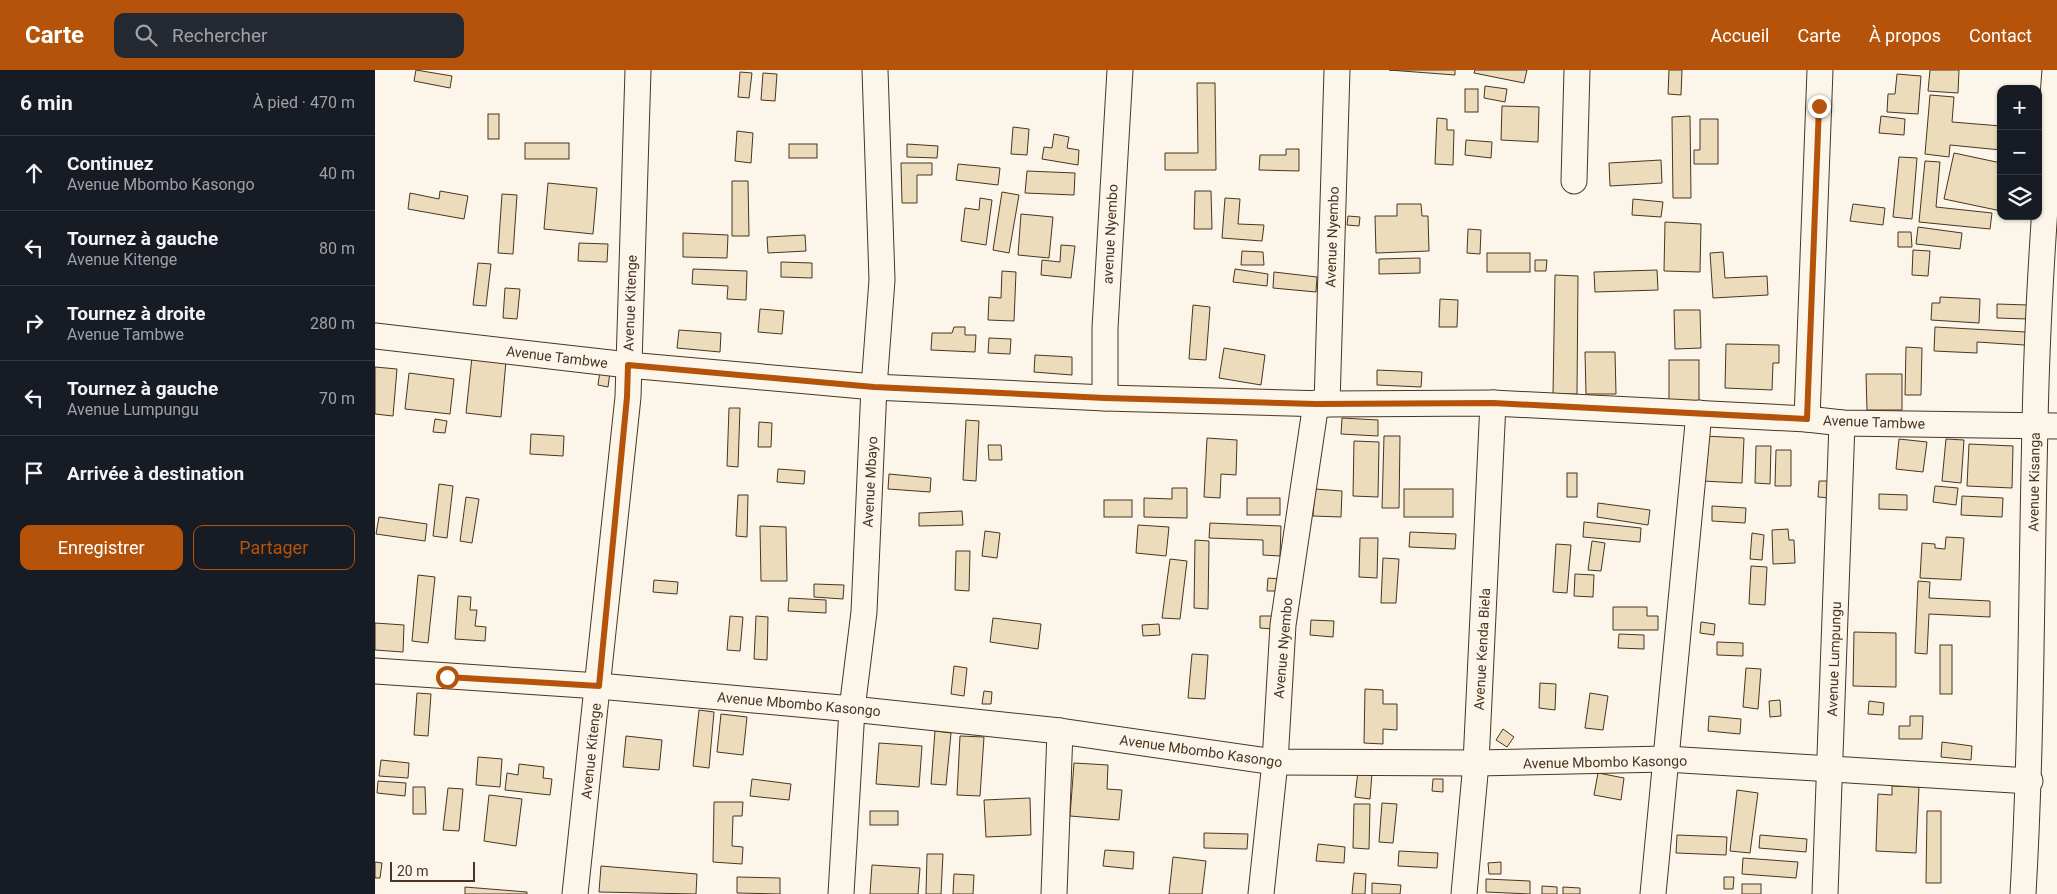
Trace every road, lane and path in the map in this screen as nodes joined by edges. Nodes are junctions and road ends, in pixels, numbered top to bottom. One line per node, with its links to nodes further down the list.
1 (638, 70): 10 (street, Avenue Kitenge)
2 (875, 70): 11 (street, Avenue Mbayo)
3 (1120, 70): 12 (street, avenue Nyembo)
4 (1337, 70): 14 (street, Avenue Nyembo)
5 (1577, 70): 8 (street)
6 (1820, 70): 16 (street)
7 (2055, 70): 18 (street, Avenue Kisanga)
8 (1574, 181)
9 (375, 336): 10 (street, Avenue Tambwe)
10 (628, 365): 11 (street, Avenue Tambwe); 20 (street, Avenue Kitenge)
11 (874, 387): 12 (street, Avenue Tambwe); 21 (street, Avenue Mbayo)
12 (1105, 398): 14 (street, Avenue Tambwe)
13 (1493, 403): 14 (street, Avenue Tambwe); 15 (street, Avenue Tambwe); 25 (street, Avenue Kenda Biela)
14 (1322, 404): 24 (street, Avenue Nyembo)
15 (1699, 414): 16 (street, Avenue Tambwe); 23 (street)
16 (1807, 419): 17 (street, Avenue Tambwe)
17 (1843, 423): 18 (street, Avenue Tambwe); 26 (street, Avenue Lumpungu)
18 (2046, 426): 27 (street, Avenue Kisanga)
19 (375, 671): 20 (street, Avenue Mbombo Kasongo)
20 (599, 686): 21 (street, Avenue Mbombo Kasongo); 28 (street, Avenue Kitenge)
21 (852, 709): 22 (street, Avenue Mbombo Kasongo); 29 (street, Avenue Mbayo)
22 (1060, 731): 24 (street, Avenue Mbombo Kasongo); 30 (street)
23 (1666, 759): 25 (street, Avenue Mbombo Kasongo); 26 (street, Avenue Mbombo Kasongo); 33 (street)
24 (1275, 762): 25 (street, Avenue Mbombo Kasongo); 31 (street, Avenue Nyembo)
25 (1476, 764): 32 (street, Avenue Kenda Biela)
26 (1830, 769): 27 (street, Avenue Mbombo Kasongo); 34 (street, Avenue Lumpungu)
27 (2030, 781): 35 (street, Avenue Kisanga)
28 (575, 894)
29 (841, 894)
30 (1054, 894)
31 (1261, 894)
32 (1464, 894)
33 (1653, 894)
34 (1825, 894)
35 (2023, 894)

